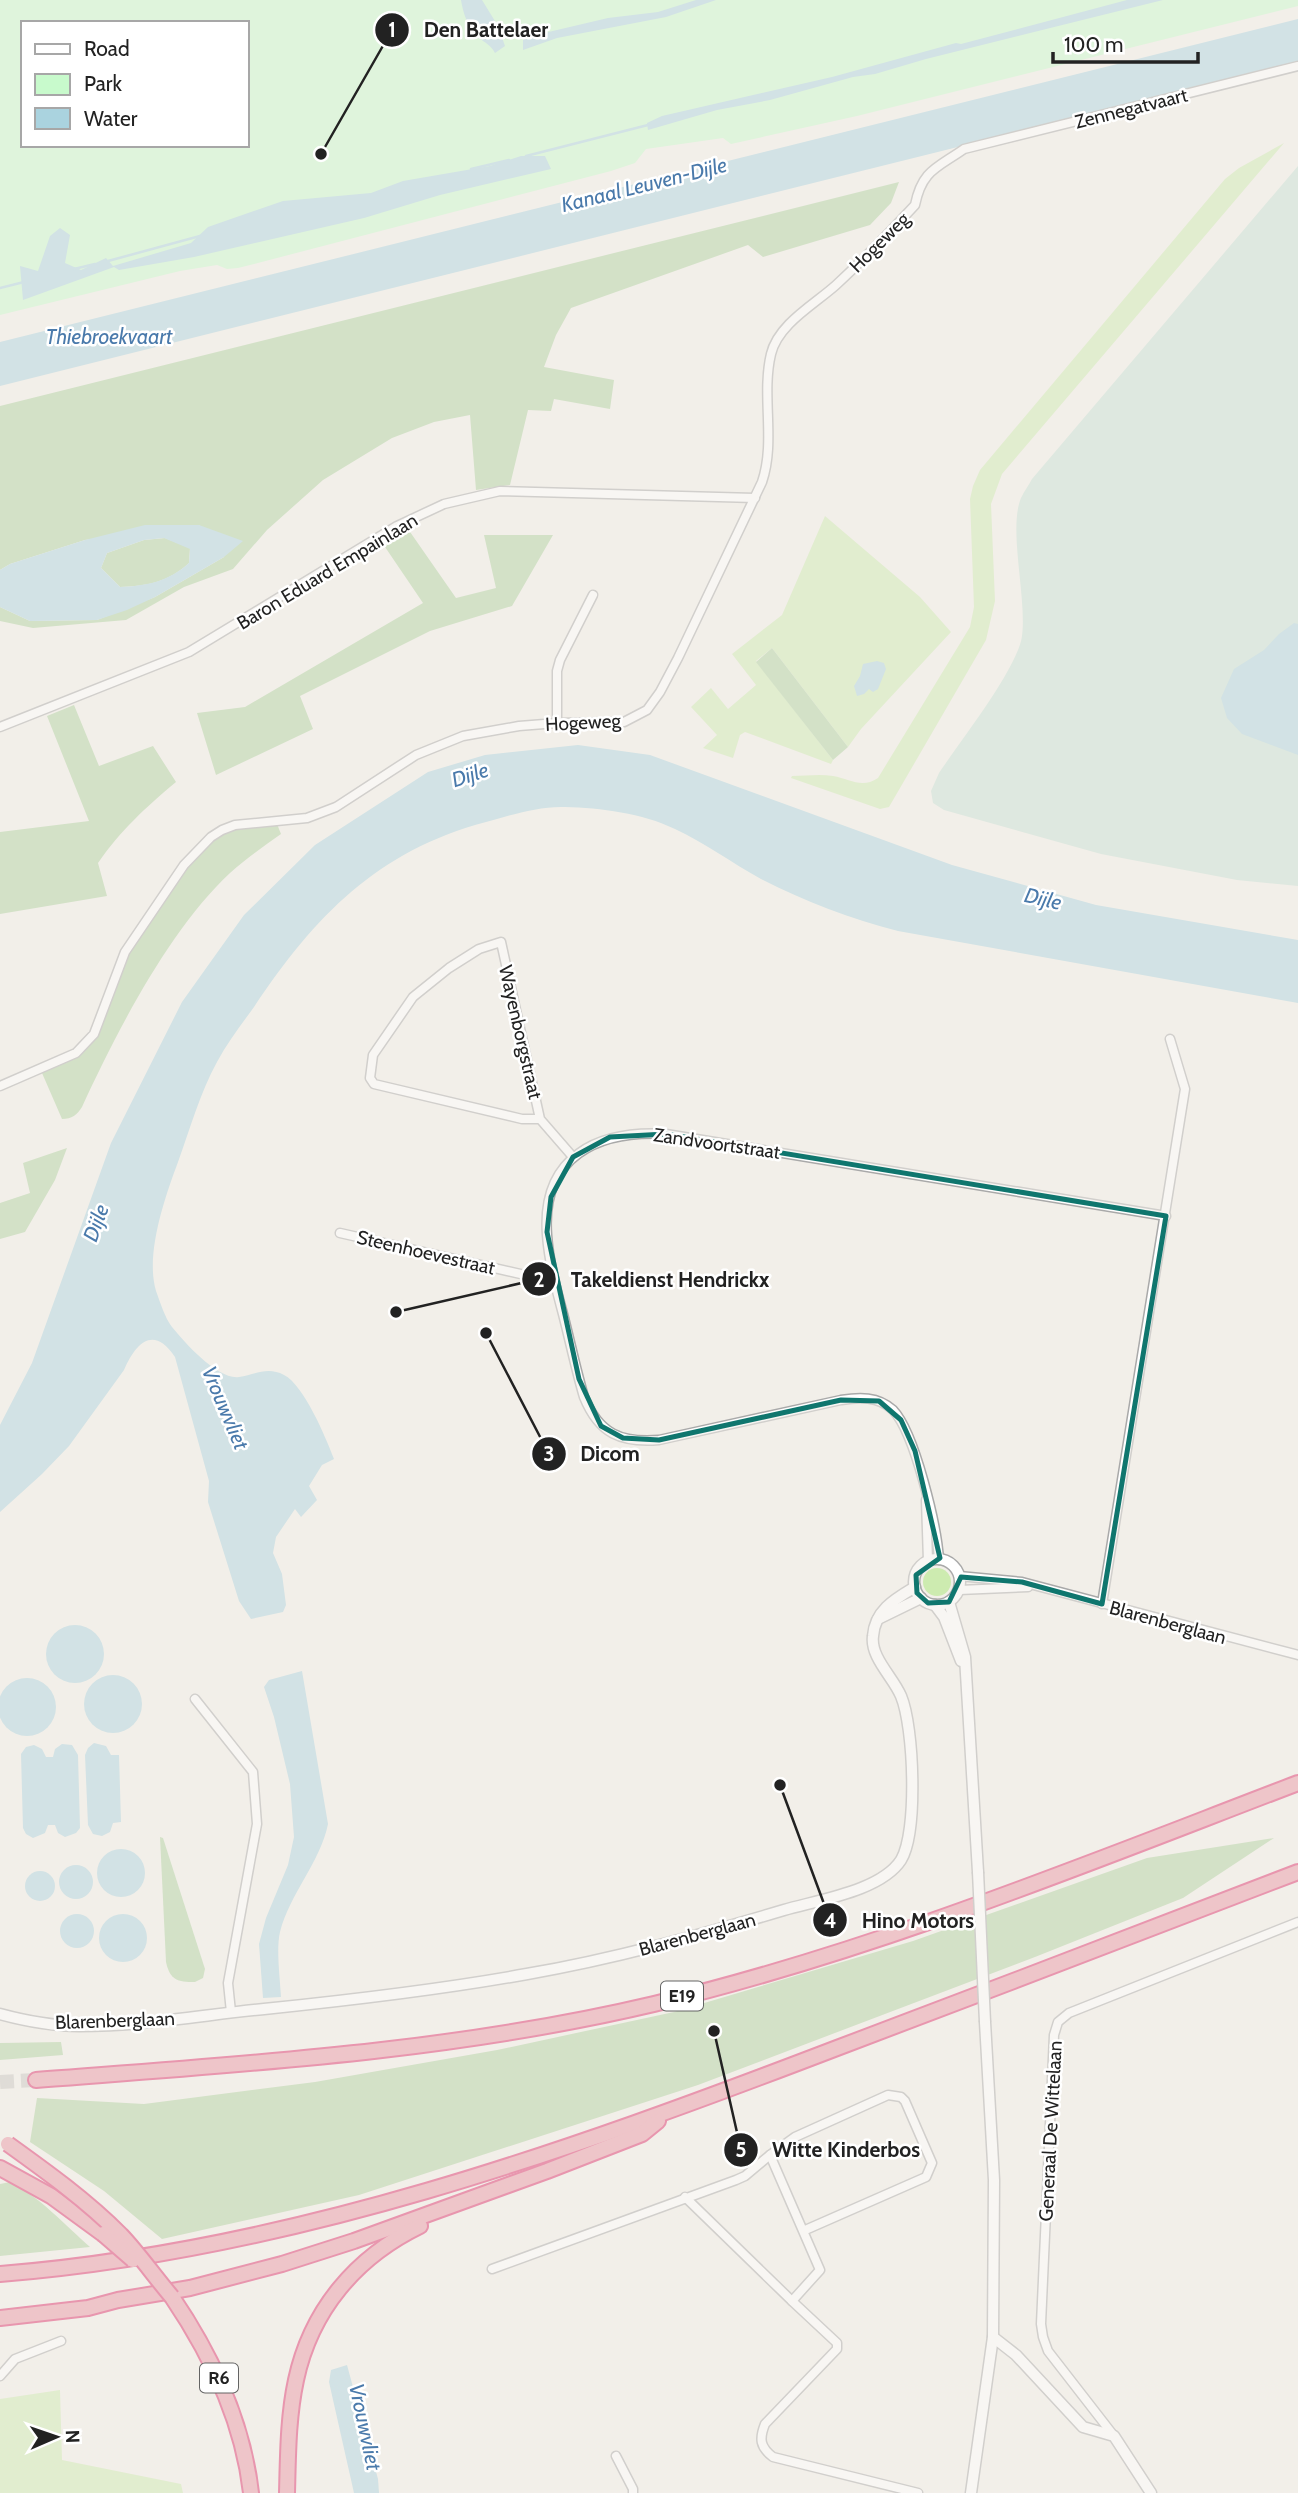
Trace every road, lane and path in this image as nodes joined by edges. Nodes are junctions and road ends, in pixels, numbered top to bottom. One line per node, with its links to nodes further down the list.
1 (1298, 66): 2 (street, Zennegatvaart)
2 (964, 149): 3 (street, Hogeweg)
3 (755, 498): 5 (street, Hogeweg); 6 (street, Baron Eduard Empainlaan)
4 (593, 595): 5 (street)
5 (556, 723): 8 (street, Hogeweg)
6 (0, 727)
7 (1170, 1040): 11 (street)
8 (0, 1086)
9 (540, 1119): 9 (street, Wayenborgstraat); 10 (street, Wayenborgstraat)
10 (573, 1157): 11 (street, Zandvoortstraat); 13 (street, Zandvoortstraat)
11 (1166, 1216): 21 (street)
12 (341, 1233): 13 (street, Steenhoevestraat)
13 (552, 1271): 14 (street, Zandvoortstraat)
14 (934, 1560): 15 (street); 16 (street)
15 (959, 1576): 17 (street, Blarenberglaan); 18 (street)
16 (915, 1587): 19 (street); 23 (street)
17 (1038, 1588): 18 (street, Blarenberglaan); 21 (street, Blarenberglaan)
18 (959, 1590): 20 (street)
19 (921, 1598): 22 (street); 23 (street)
20 (949, 1602): 22 (street); 25 (street)
21 (1102, 1604): 24 (street, Blarenberglaan)
22 (935, 1605): 25 (street)
23 (878, 1619): 30 (street, Blarenberglaan)
24 (1298, 1655)
25 (966, 1679): 45 (street, bridge)
26 (195, 1699): 30 (street)
27 (1298, 1783): 32 (highway, E19)
28 (1298, 1872): 33 (highway)
29 (1298, 1923): 48 (street, Generaal De Wittelaan)
30 (231, 2012): 31 (street, Blarenberglaan)
31 (0, 2014)
32 (36, 2080)
33 (667, 2113): 35 (highway); 41 (highway)
34 (4, 2141): 42 (highway, bridge)
35 (608, 2146): 44 (highway); 51 (highway)
36 (770, 2155): 38 (street); 39 (street); 39 (street)
37 (0, 2168): 42 (highway, bridge)
38 (685, 2197): 40 (street); 43 (street)
39 (803, 2231): 43 (street)
40 (492, 2269)
41 (0, 2274)
42 (172, 2297): 50 (highway, R6)
43 (792, 2301): 53 (street)
44 (0, 2318)
45 (993, 2337): 48 (street); 54 (street)
46 (61, 2342): 47 (street)
47 (0, 2376)
48 (1114, 2436): 55 (street)
49 (616, 2456): 52 (street)
50 (251, 2493)
51 (287, 2493)
52 (633, 2493)
53 (918, 2493)
54 (971, 2493)
55 (1151, 2493)

